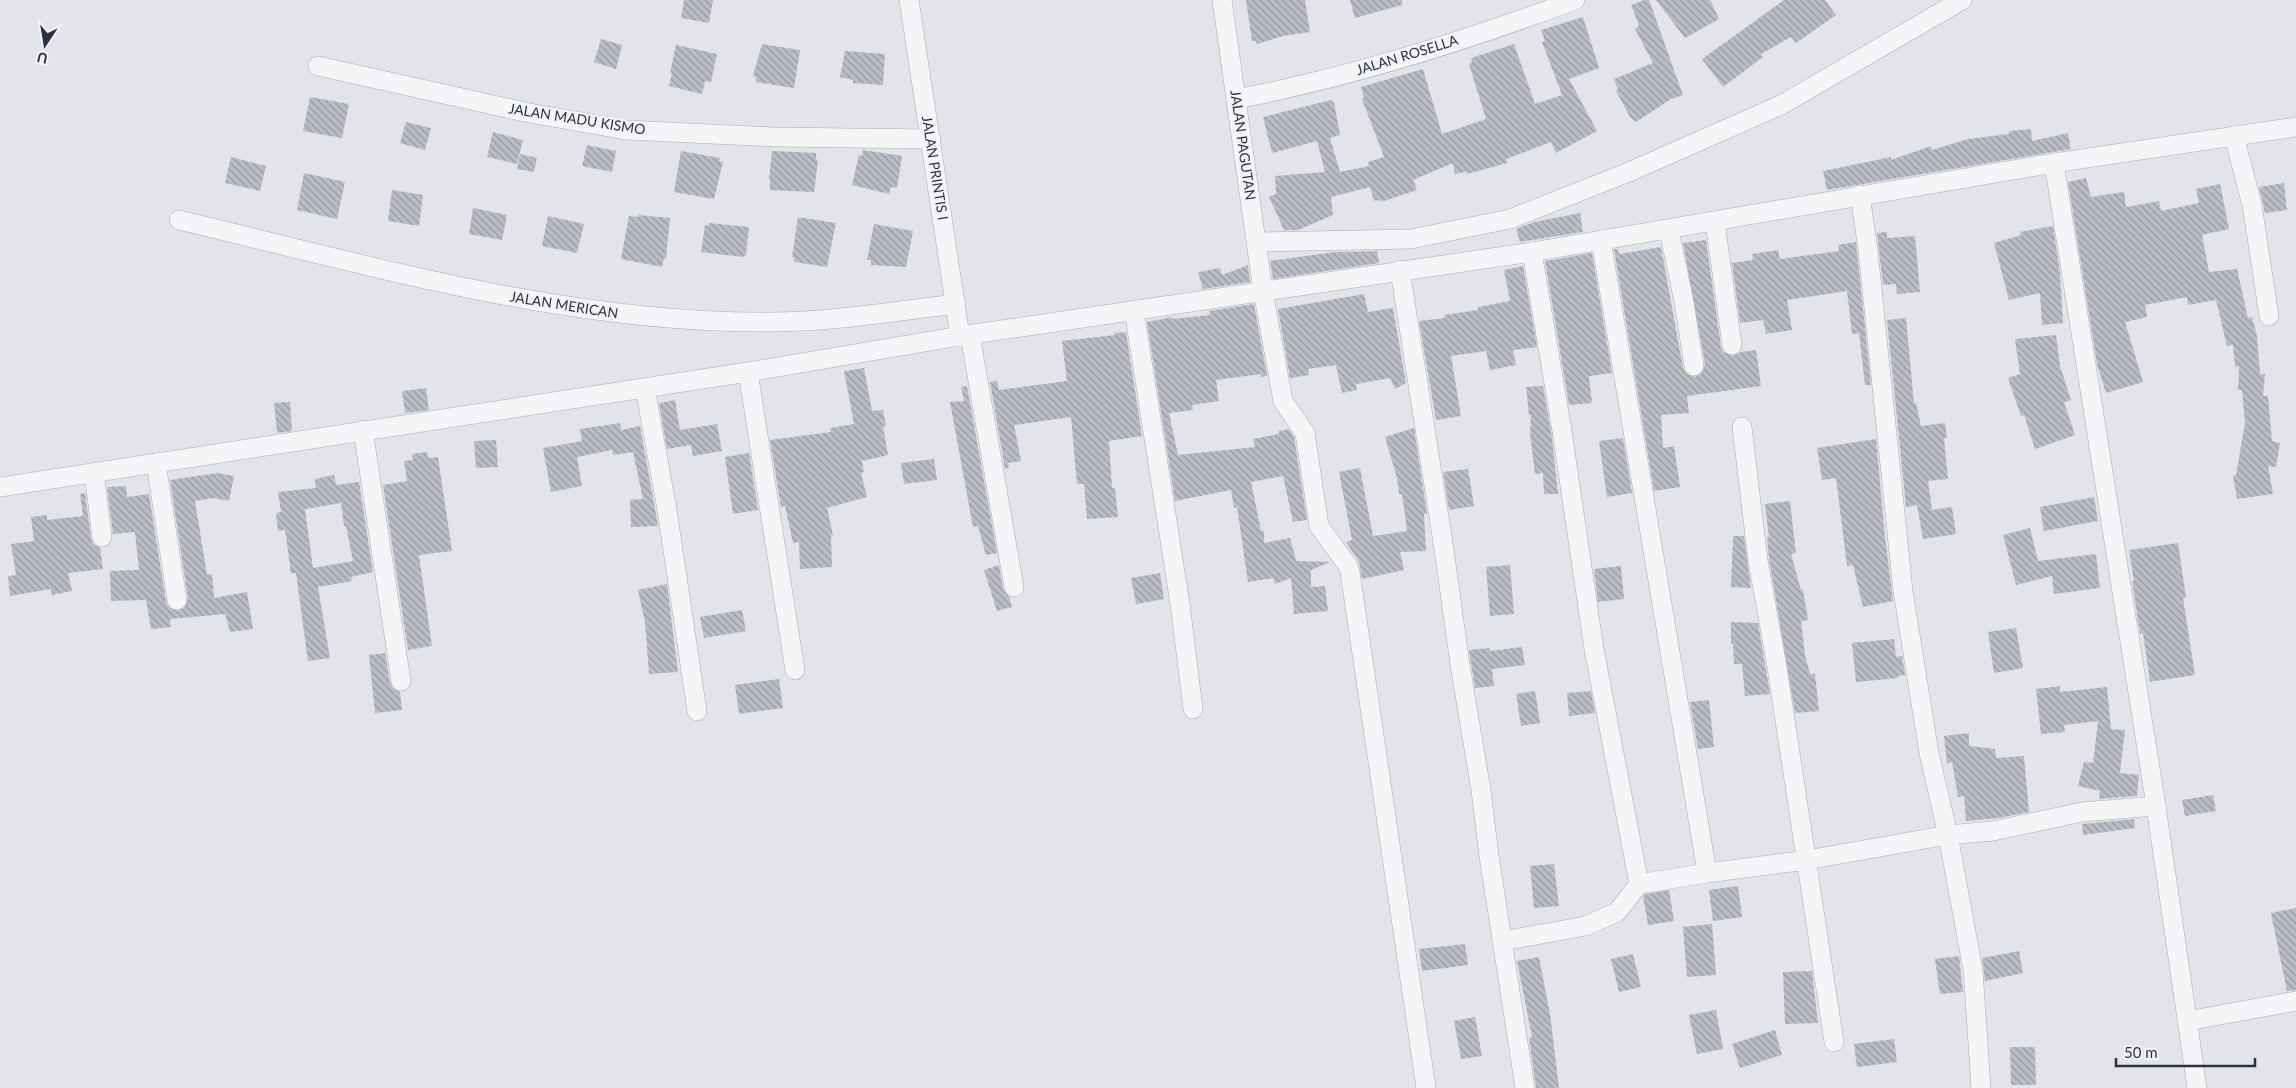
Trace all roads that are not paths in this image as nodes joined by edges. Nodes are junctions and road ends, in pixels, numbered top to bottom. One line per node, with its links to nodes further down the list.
1 (909, 0): 9 (street, JALAN PRINTIS I)
2 (1222, 0): 6 (street, JALAN PAGUTAN)
3 (1575, 0): 6 (street, JALAN ROSELLA)
4 (1962, 0): 16 (street)
5 (318, 66): 9 (street, JALAN MADU KISMO)
6 (1236, 99): 16 (street, JALAN PAGUTAN)
7 (2296, 127): 8 (street)
8 (2234, 136): 10 (street); 22 (street)
9 (931, 139): 20 (street, JALAN PRINTIS I)
10 (2054, 163): 11 (street); 40 (street)
11 (1860, 194): 13 (street); 41 (street)
12 (179, 220): 20 (street, JALAN MERICAN)
13 (1715, 222): 14 (street); 24 (street)
14 (1669, 230): 15 (street); 25 (street)
15 (1601, 240): 17 (street); 43 (street)
16 (1257, 242): 19 (street, JALAN PAGUTAN)
17 (1532, 252): 18 (street); 44 (street)
18 (1400, 270): 19 (street); 45 (street)
19 (1262, 291): 21 (street); 49 (street, JALAN PAGUTAN)
20 (956, 304): 23 (street, JALAN PRINTIS I)
21 (1134, 310): 23 (street); 38 (street)
22 (2269, 316)
23 (965, 336): 26 (street); 34 (street, JALAN PRINTIS I)
24 (1732, 345)
25 (1694, 366)
26 (748, 372): 27 (street); 36 (street)
27 (646, 388): 29 (street); 39 (street)
28 (1742, 427): 42 (street)
29 (363, 430): 30 (street); 37 (street)
30 (156, 463): 31 (street); 35 (street)
31 (94, 472): 32 (street); 33 (street)
32 (0, 486)
33 (102, 537)
34 (1014, 587)
35 (177, 600)
36 (795, 670)
37 (401, 681)
38 (1193, 710)
39 (697, 711)
40 (2156, 806): 41 (street); 47 (street)
41 (1948, 835): 42 (street); 51 (street)
42 (1806, 860): 43 (street); 48 (street)
43 (1707, 873): 44 (street)
44 (1639, 884): 45 (street)
45 (1502, 941): 50 (street)
46 (2296, 1001): 47 (street)
47 (2186, 1021): 52 (street)
48 (1834, 1042)
49 (1426, 1088)
50 (1524, 1088)
51 (1981, 1088)
52 (2197, 1088)

